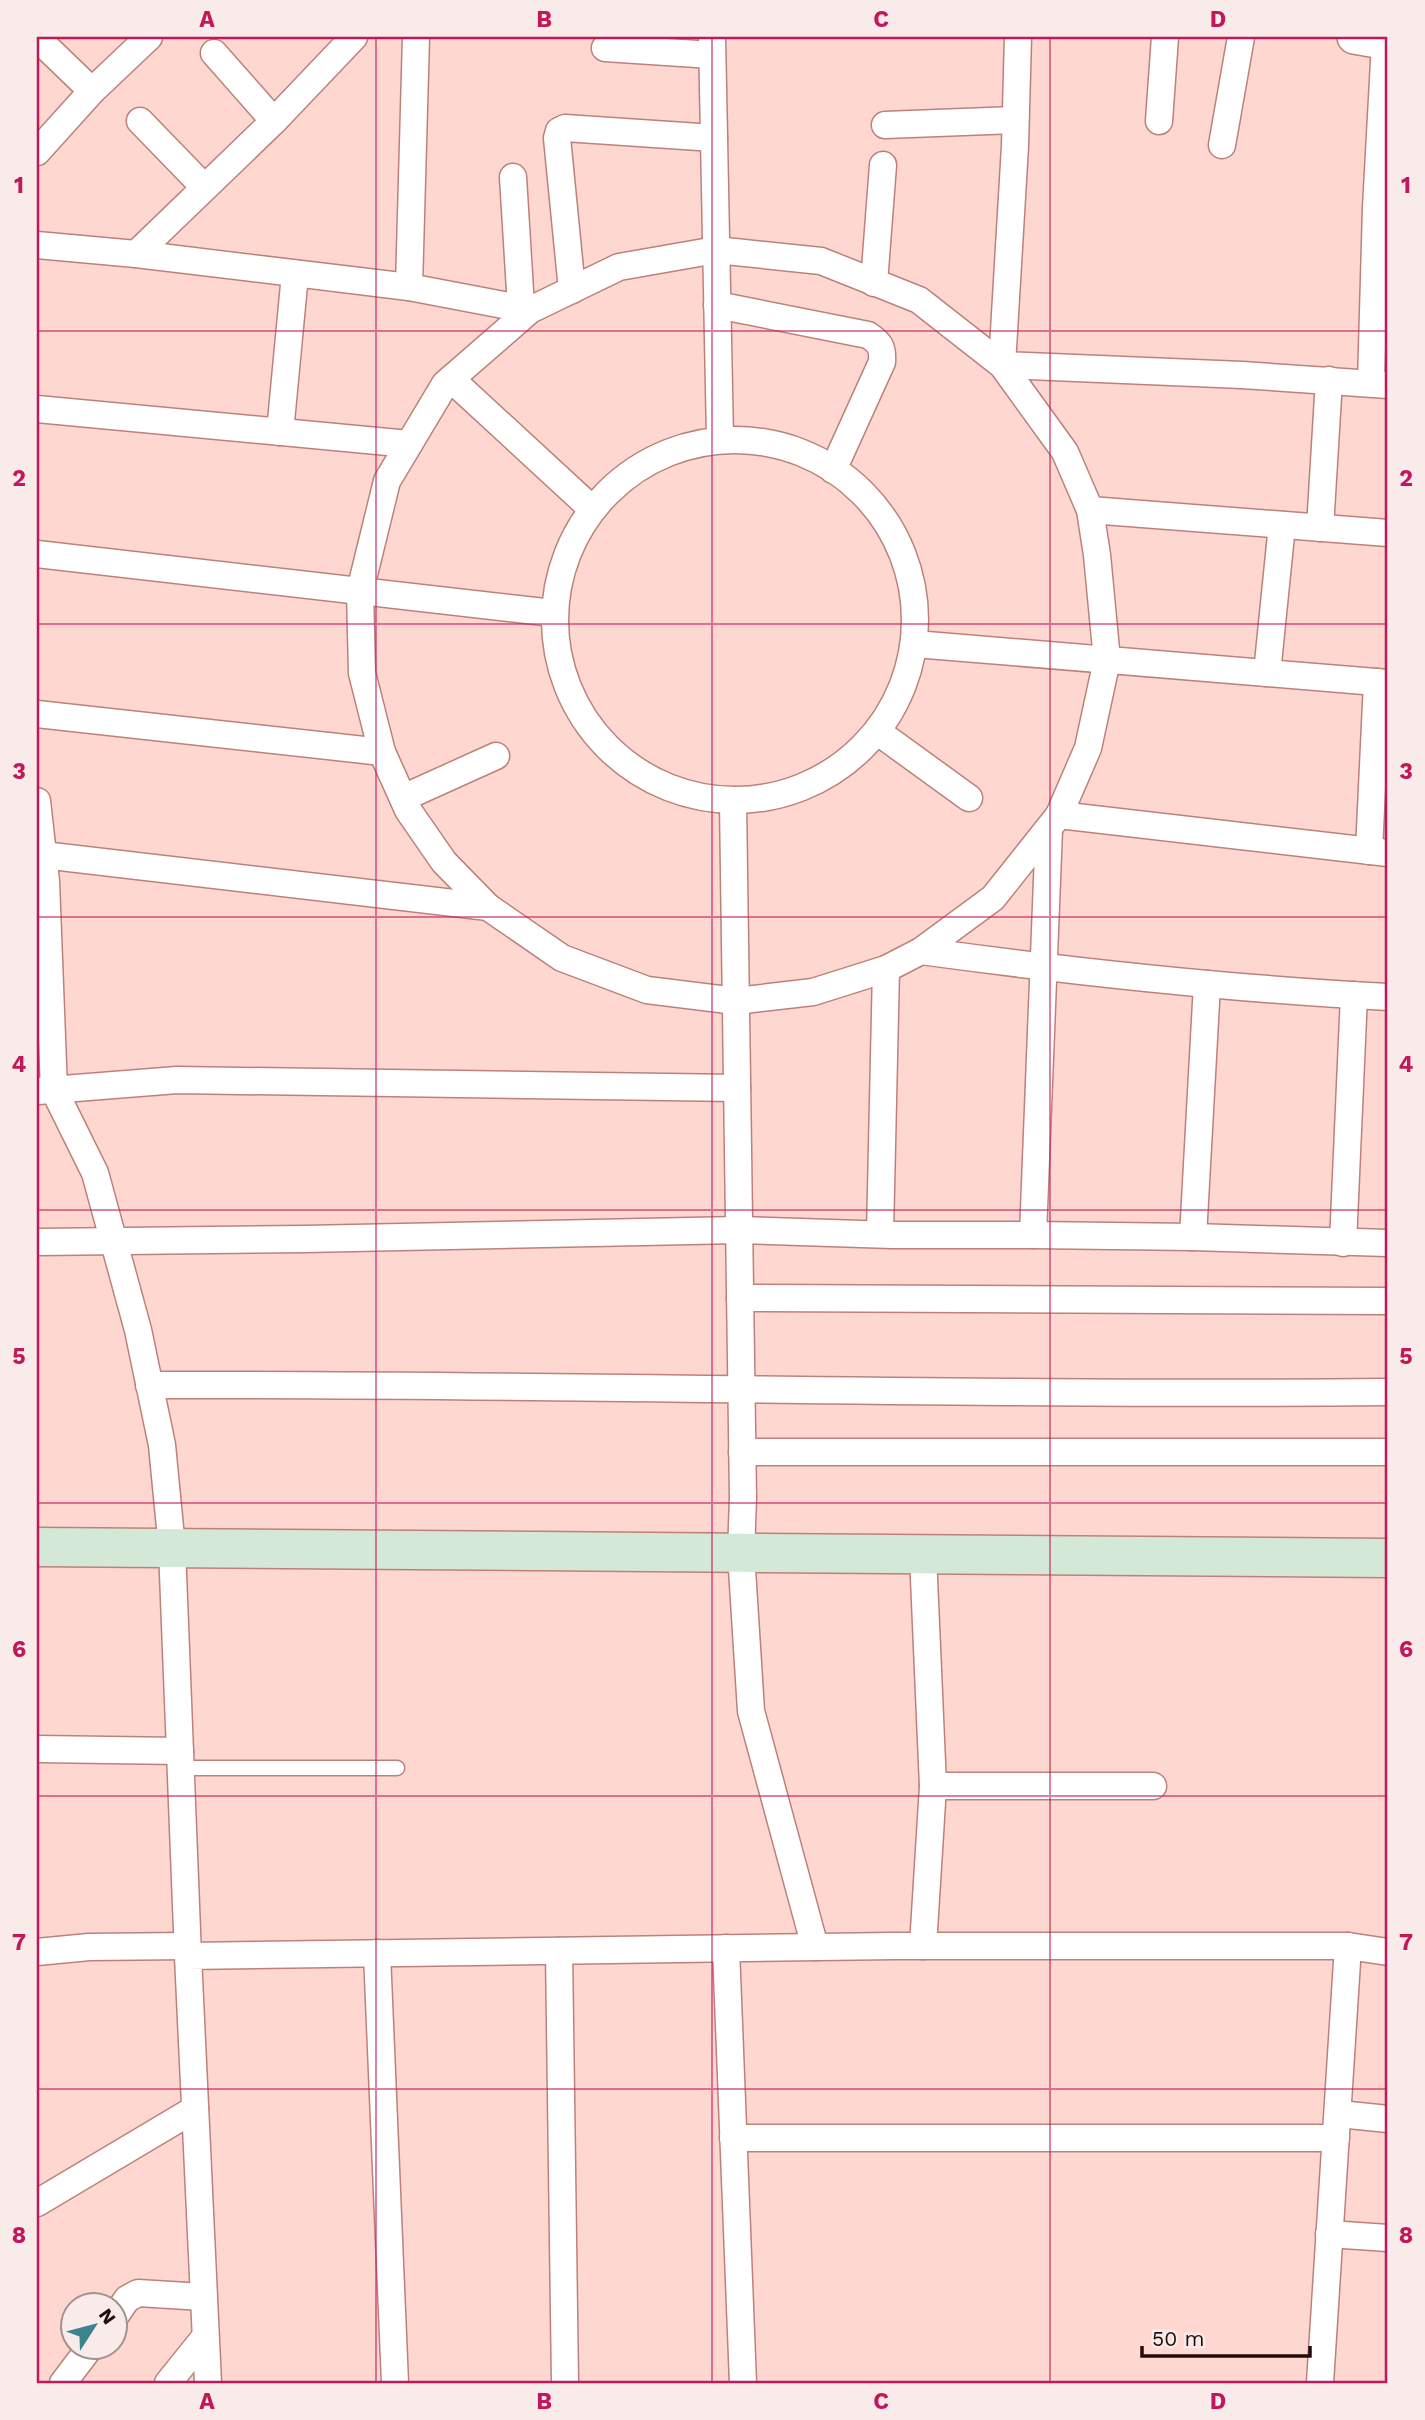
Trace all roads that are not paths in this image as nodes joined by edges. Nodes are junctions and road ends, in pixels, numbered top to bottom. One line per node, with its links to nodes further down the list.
1 (149, 37): 12 (street)
2 (354, 37): 15 (street)
3 (416, 37): 30 (street)
4 (1018, 37): 13 (street)
5 (1165, 37): 16 (street)
6 (1241, 37): 20 (street)
7 (37, 38): 12 (street)
8 (1376, 41): 24 (street)
9 (712, 46): 10 (street); 19 (street)
10 (605, 48)
11 (214, 53): 15 (street)
12 (92, 91): 18 (street)
13 (1015, 120): 17 (street); 34 (street)
14 (140, 121): 23 (street)
15 (274, 121): 23 (street)
16 (1159, 121)
17 (885, 125)
18 (42, 136)
19 (714, 138): 26 (street); 31 (street)
20 (1222, 145)
21 (883, 165): 29 (street)
22 (513, 177): 33 (street)
23 (204, 187): 27 (street)
24 (1382, 209): 37 (street)
25 (37, 245): 27 (street)
26 (716, 250): 29 (street); 31 (street); 32 (street)
27 (136, 254): 28 (street)
28 (295, 274): 30 (street); 39 (street)
29 (874, 282): 34 (street)
30 (409, 287): 33 (street)
31 (572, 290): 33 (street)
32 (717, 304): 40 (street); 42 (street)
33 (525, 308): 35 (street)
34 (1002, 365): 36 (street); 44 (street)
35 (451, 379): 41 (street); 43 (street)
36 (1329, 380): 37 (street); 46 (street)
37 (1380, 384)
38 (37, 409): 39 (street)
39 (281, 432): 41 (street)
40 (720, 439): 42 (street); 43 (street)
41 (409, 444): 49 (street)
42 (833, 470): 51 (street)
43 (592, 509): 50 (street)
44 (1090, 510): 45 (street); 52 (street)
45 (1282, 525): 46 (street); 53 (street)
46 (1320, 528): 47 (street)
47 (1388, 533)
48 (37, 554): 49 (street)
49 (360, 590): 50 (street); 57 (street)
50 (554, 613): 62 (street)
51 (915, 644): 52 (street); 56 (street)
52 (1107, 660): 53 (street); 63 (street)
53 (1267, 673): 54 (street)
54 (1383, 683): 64 (street)
55 (37, 714): 57 (street)
56 (878, 732): 60 (street); 62 (street)
57 (382, 752): 59 (street)
58 (496, 756): 59 (street)
59 (403, 798): 66 (street)
60 (969, 798)
61 (37, 801): 65 (street)
62 (733, 802): 73 (street)
63 (1054, 822): 64 (street); 67 (street); 68 (street)
64 (1379, 852)
65 (43, 855): 66 (street); 75 (street)
66 (488, 907): 73 (street)
67 (921, 951): 68 (street); 69 (street)
68 (1044, 968): 70 (street); 78 (street)
69 (886, 969): 73 (street); 77 (street)
70 (1207, 984): 71 (street); 79 (street)
71 (1354, 995): 72 (street); 82 (street)
72 (1388, 997)
73 (736, 1000): 74 (street)
74 (737, 1088): 75 (street); 76 (street)
75 (45, 1091): 81 (street)
76 (739, 1230): 77 (street); 81 (street); 84 (street)
77 (880, 1234): 78 (street)
78 (1033, 1235): 79 (street)
79 (1193, 1237): 82 (street)
80 (37, 1242): 81 (street)
81 (114, 1242): 86 (street)
82 (1343, 1243): 83 (street)
83 (1388, 1243)
84 (740, 1298): 85 (street); 87 (street)
85 (1388, 1301)
86 (149, 1385): 87 (street); 92 (street)
87 (741, 1391): 88 (street); 89 (street)
88 (1388, 1392)
89 (742, 1452): 90 (street); 93 (street)
90 (1388, 1452)
91 (37, 1547): 92 (main road)
92 (172, 1548): 93 (main road); 97 (street)
93 (741, 1553): 94 (main road); 103 (street)
94 (923, 1555): 95 (main road); 99 (street)
95 (1388, 1558)
96 (37, 1749): 97 (street)
97 (180, 1760): 98 (lane); 105 (street)
98 (397, 1768)
99 (933, 1786): 100 (street); 101 (street)
100 (1153, 1786)
101 (923, 1946): 102 (street); 103 (street)
102 (1348, 1946): 108 (street); 112 (street)
103 (815, 1947): 104 (street)
104 (726, 1948): 106 (street); 113 (street)
105 (187, 1951): 107 (street); 109 (street); 110 (street)
106 (559, 1951): 109 (street); 125 (street)
107 (37, 1952)
108 (1388, 1952)
109 (377, 1953): 124 (street)
110 (195, 2109): 114 (street); 117 (street)
111 (1388, 2119): 112 (street)
112 (1337, 2126): 113 (street); 115 (street)
113 (733, 2138): 126 (street)
114 (37, 2203)
115 (1329, 2234): 116 (street); 127 (street)
116 (1388, 2238)
117 (203, 2297): 118 (street); 119 (street)
118 (130, 2298)
119 (205, 2337): 122 (street); 123 (street)
120 (81, 2360): 121 (street)
121 (64, 2383)
122 (168, 2383)
123 (208, 2383)
124 (395, 2383)
125 (565, 2383)
126 (743, 2383)
127 (1320, 2383)

